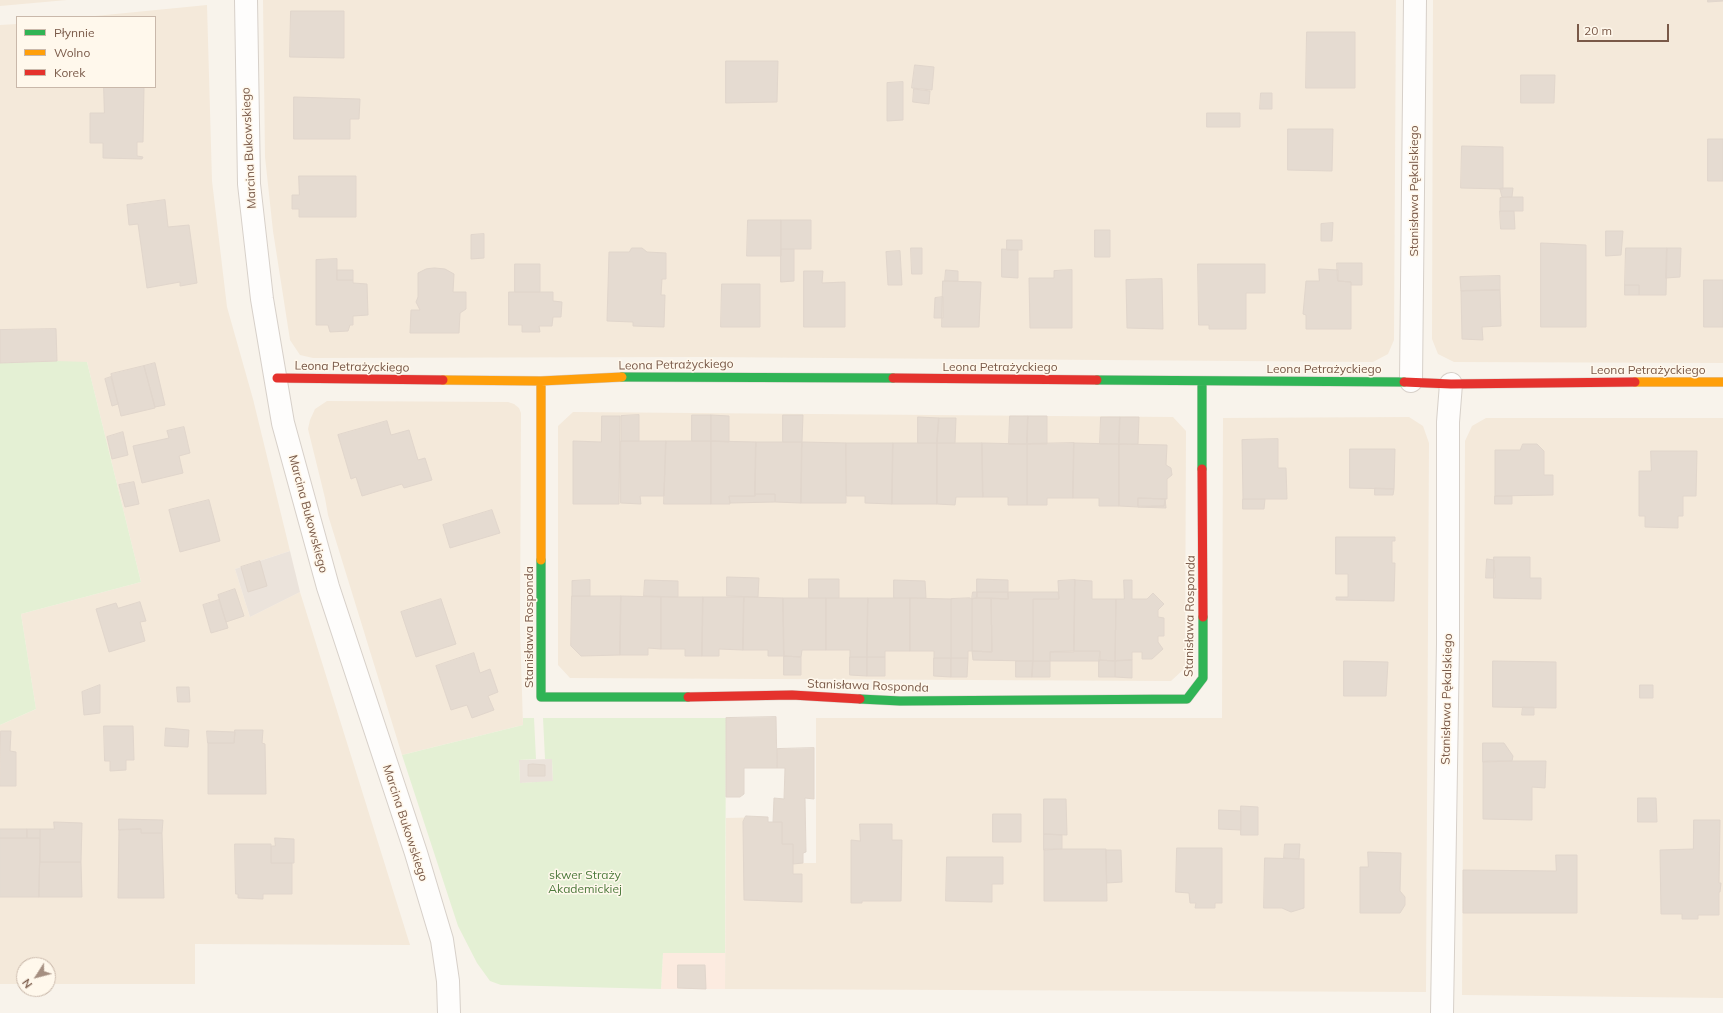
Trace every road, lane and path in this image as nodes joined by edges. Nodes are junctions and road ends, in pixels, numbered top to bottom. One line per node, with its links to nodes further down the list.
1 (246, 0): 3 (street, Marcina Bukowskiego)
2 (1415, 0): 5 (street, Stanisława Pękalskiego)
3 (277, 378): 4 (street, Leona Petrażyckiego); 9 (street, Marcina Bukowskiego)
4 (541, 381): 6 (street, Leona Petrażyckiego); 6 (street, Stanisława Rosponda)
5 (1411, 381): 6 (street, Leona Petrażyckiego); 8 (street, Leona Petrażyckiego)
6 (1202, 382)
7 (1723, 382): 8 (street, Leona Petrażyckiego)
8 (1452, 384): 10 (street, Stanisława Pękalskiego)
9 (449, 1013)
10 (1442, 1013)

